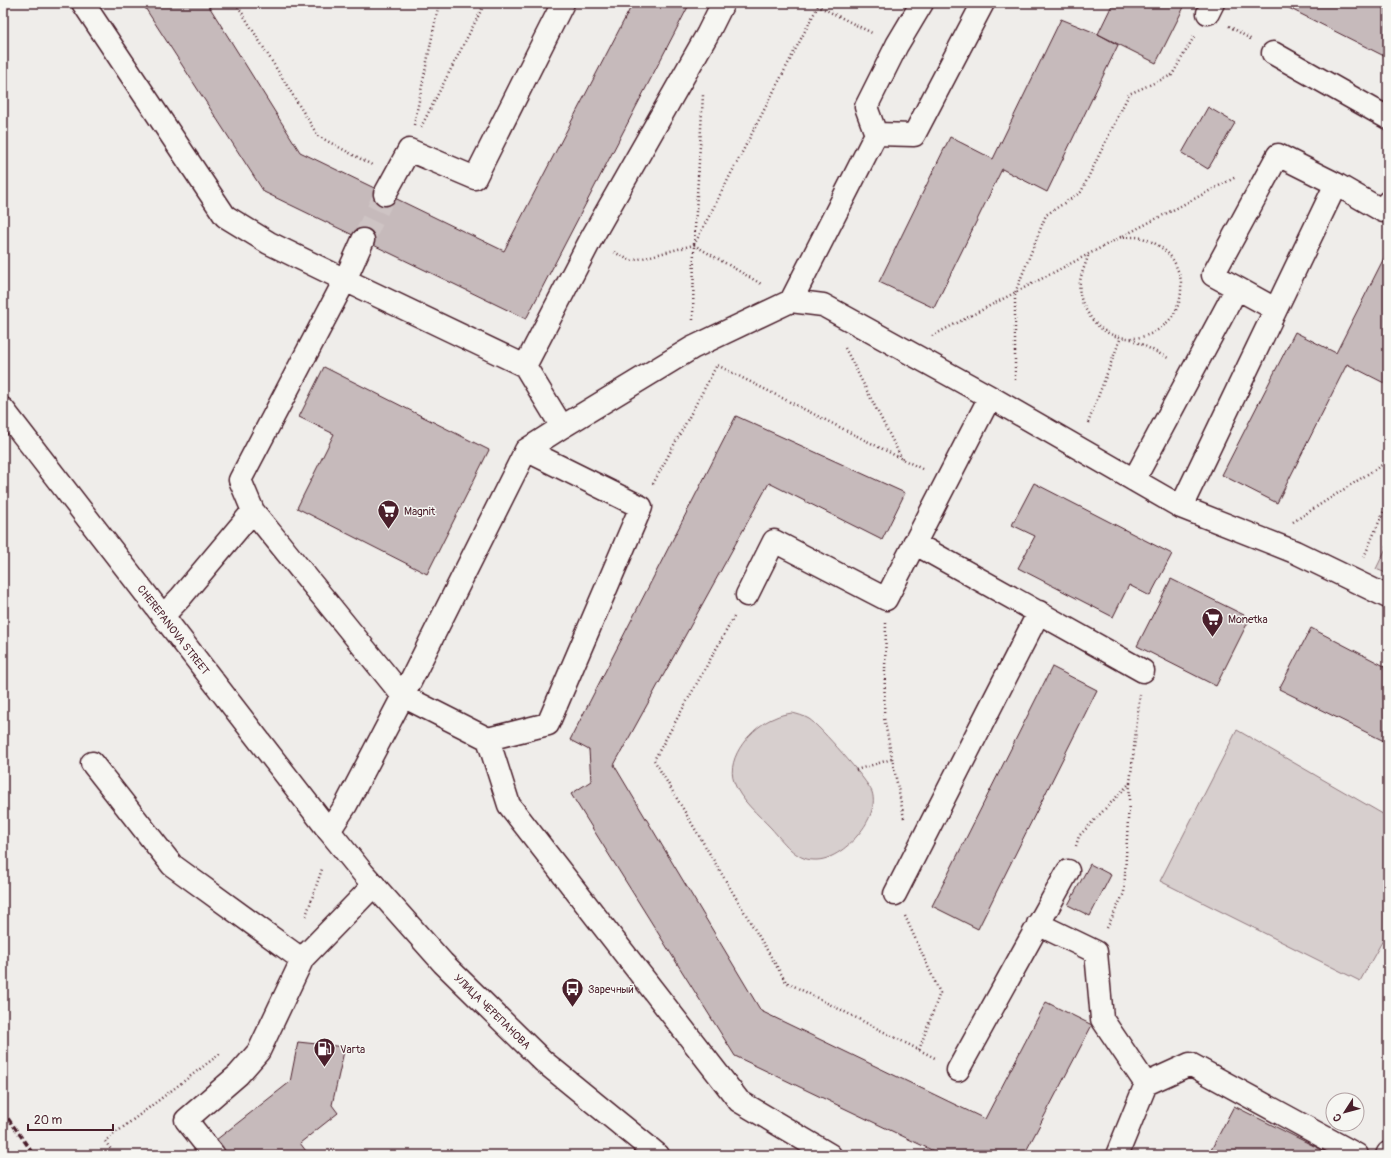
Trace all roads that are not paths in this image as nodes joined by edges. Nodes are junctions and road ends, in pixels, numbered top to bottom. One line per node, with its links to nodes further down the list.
1 (83, 3): 13 (main road)
2 (563, 3): 10 (main road)
3 (723, 3): 17 (main road)
4 (922, 3): 8 (main road)
5 (983, 3): 8 (main road)
6 (1273, 53): 7 (main road)
7 (1388, 118)
8 (876, 134): 15 (main road)
9 (1336, 184): 11 (main road); 14 (main road); 16 (main road)
10 (389, 185)
11 (1388, 202)
12 (363, 240): 13 (main road)
13 (345, 280): 17 (main road); 24 (main road)
14 (1237, 288): 16 (main road); 22 (main road)
15 (790, 301): 18 (main road); 20 (main road)
16 (1275, 309): 23 (main road)
17 (525, 366): 20 (main road)
18 (990, 397): 22 (main road); 25 (main road)
19 (3, 409): 29 (main road, CHEREPANOVA STREET)
20 (562, 427): 21 (main road)
21 (526, 450): 31 (main road); 32 (main road)
22 (1134, 480): 23 (main road)
23 (1181, 507): 27 (main road)
24 (253, 511): 29 (main road); 31 (main road)
25 (914, 543): 26 (main road); 28 (main road)
26 (746, 595)
27 (1388, 597)
28 (1039, 612): 30 (main road); 37 (main road)
29 (163, 616): 34 (main road, CHEREPANOVA STREET)
30 (1143, 671)
31 (403, 696): 32 (main road); 34 (main road)
32 (488, 739): 44 (main road)
33 (92, 763): 39 (main road)
34 (329, 831): 36 (main road, УЛИЦА ЧЕРЕПАНОВА)
35 (1068, 871): 38 (main road)
36 (374, 885): 39 (main road); 43 (main road, УЛИЦА ЧЕРЕПАНОВА)
37 (895, 894)
38 (1038, 924): 40 (main road); 41 (main road)
39 (298, 955): 42 (main road)
40 (958, 1070)
41 (1146, 1084): 45 (main road); 46 (main road)
42 (214, 1155)
43 (658, 1155)
44 (830, 1155)
45 (1117, 1155)
46 (1357, 1155)

